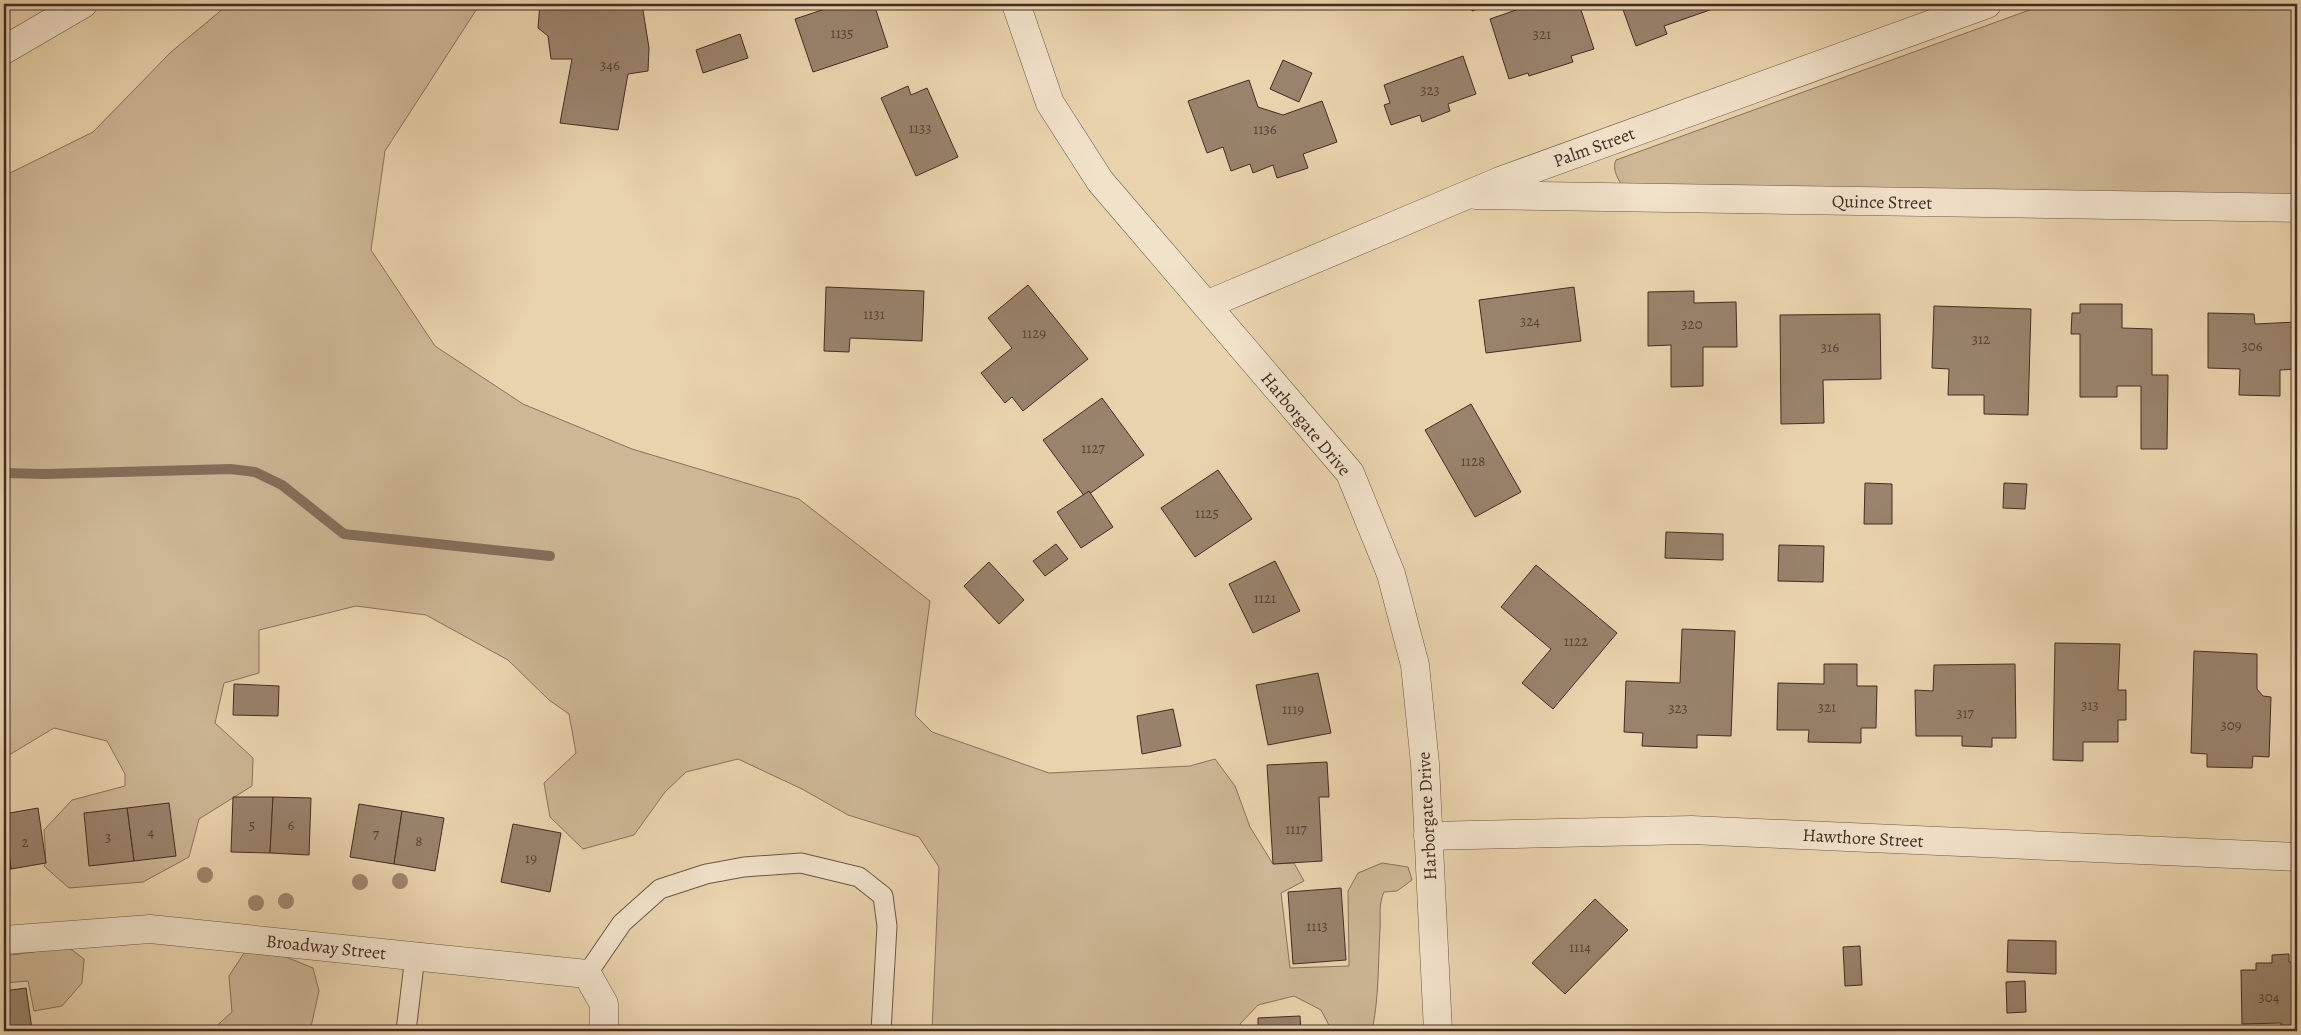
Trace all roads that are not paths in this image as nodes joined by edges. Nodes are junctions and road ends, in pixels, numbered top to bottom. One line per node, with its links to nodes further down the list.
1 (83, 4): 4 (street)
2 (1016, 4): 7 (street, Harborgate Drive)
3 (1987, 4): 5 (street, Palm Street)
4 (4, 50)
5 (1466, 195): 6 (street, Quince Street); 7 (street, Palm Street)
6 (2297, 208)
7 (1206, 305): 8 (street, Harborgate Drive)
8 (1428, 836): 9 (street, Hawthore Street); 16 (street, Harborgate Drive)
9 (2297, 857)
10 (4, 940): 11 (street, Broadway Street)
11 (415, 956): 12 (street, Broadway Street); 13 (lane)
12 (587, 974): 14 (street); 15 (lane)
13 (406, 1031)
14 (604, 1031)
15 (881, 1031)
16 (1438, 1031)

